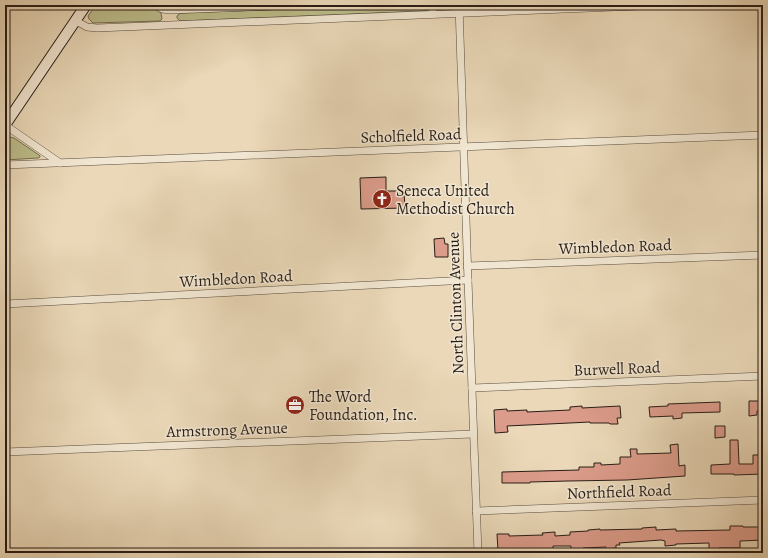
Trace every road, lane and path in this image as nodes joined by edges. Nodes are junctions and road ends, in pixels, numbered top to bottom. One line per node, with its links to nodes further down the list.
1 (86, 5): 10 (main road)
2 (156, 5): 7 (street)
3 (301, 5): 7 (street)
4 (433, 5): 9 (street)
5 (459, 5): 8 (street, North Clinton Avenue)
6 (664, 5): 8 (street)
7 (170, 10): 11 (street)
8 (460, 13): 9 (street); 14 (street, North Clinton Avenue)
9 (433, 14): 11 (street)
10 (76, 21): 11 (street); 12 (main road)
11 (170, 25)
12 (5, 125): 15 (street)
13 (763, 135): 14 (street, Scholfield Road)
14 (464, 147): 15 (street, Scholfield Road); 18 (street, North Clinton Avenue)
15 (60, 163): 16 (street, Scholfield Road)
16 (5, 165)
17 (763, 255): 18 (street, Wimbledon Road)
18 (467, 266): 19 (street, North Clinton Avenue)
19 (468, 280): 20 (street, Wimbledon Road); 22 (street, North Clinton Avenue)
20 (5, 304)
21 (763, 376): 22 (street, Burwell Road)
22 (472, 388): 23 (street, North Clinton Avenue)
23 (473, 434): 24 (street, Armstrong Avenue); 26 (street, North Clinton Avenue)
24 (5, 452)
25 (763, 500): 26 (street, Northfield Road)
26 (476, 511): 27 (street, North Clinton Avenue)
27 (478, 553)

